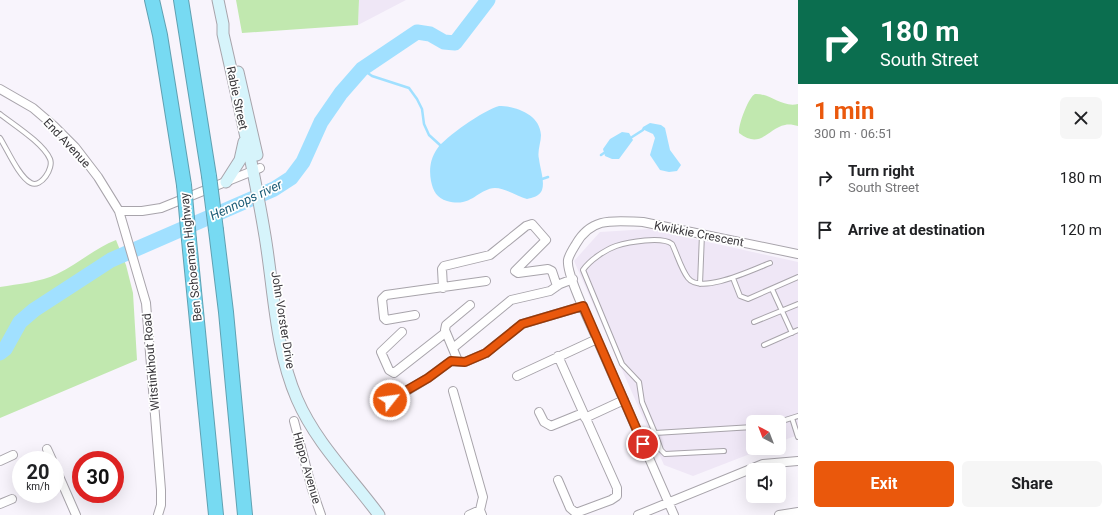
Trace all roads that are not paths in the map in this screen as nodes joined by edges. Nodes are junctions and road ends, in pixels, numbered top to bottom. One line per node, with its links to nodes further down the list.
1 (152, 0): 65 (highway, Ben Schoeman Highway, bridge)
2 (180, 0): 66 (highway, bridge)
3 (218, 0): 4 (main road, Rabie Street)
4 (223, 24): 7 (main road, Rabie Street); 9 (main road, Rabie Street)
5 (0, 89): 12 (street, End Avenue)
6 (0, 114): 8 (lane)
7 (244, 130): 9 (main road, Rabie Street); 10 (main road)
8 (0, 138)
9 (256, 170): 10 (street); 11 (main road, John Vorster Drive)
10 (226, 182): 12 (street)
11 (264, 208): 68 (main road, John Vorster Drive); 69 (main road, John Vorster Drive)
12 (119, 211): 64 (street, Witstinkhout Road)
13 (702, 234): 14 (street, Kwikkie Crescent); 18 (street, Kwikkie Crescent); 20 (lane)
14 (798, 254)
15 (770, 263): 17 (lane)
16 (798, 277): 23 (lane)
17 (734, 278): 20 (lane); 23 (lane)
18 (573, 279): 21 (street); 26 (street)
19 (486, 280): 22 (street)
20 (700, 284): 50 (lane)
21 (557, 286): 22 (street); 36 (street)
22 (443, 288): 28 (street)
23 (772, 289): 27 (lane)
24 (470, 304): 32 (street)
25 (798, 304): 27 (lane)
26 (583, 306): 34 (street); 38 (street)
27 (782, 311): 29 (lane); 33 (lane)
28 (415, 315)
29 (754, 322)
30 (798, 330): 33 (lane)
31 (402, 332): 32 (street)
32 (445, 333): 36 (street)
33 (792, 333): 35 (lane)
34 (597, 339): 37 (street); 42 (street)
35 (764, 345)
36 (453, 348): 38 (street)
37 (558, 356): 39 (street); 44 (street)
38 (458, 361): 41 (street)
39 (518, 376)
40 (453, 391): 62 (street)
41 (390, 400)
42 (624, 400): 44 (street); 59 (street)
43 (538, 412): 44 (street)
44 (584, 415): 56 (street)
45 (798, 416): 46 (lane)
46 (792, 418): 47 (lane); 51 (lane)
47 (786, 420)
48 (294, 421): 67 (street, Hippo Avenue)
49 (746, 428): 50 (lane)
50 (656, 434): 52 (lane)
51 (798, 437)
52 (724, 451)
53 (12, 455): 54 (street)
54 (0, 461)
55 (798, 461): 59 (street)
56 (558, 480)
57 (64, 488): 63 (street)
58 (12, 499): 60 (street)
59 (668, 502): 71 (street); 72 (street)
60 (0, 504)
61 (798, 512): 73 (street)
62 (481, 513): 70 (street)
63 (76, 515)
64 (158, 515)
65 (216, 515)
66 (245, 515)
67 (321, 515)
68 (379, 515)
69 (385, 515)
70 (469, 515)
71 (638, 515)
72 (674, 515)
73 (779, 515)

